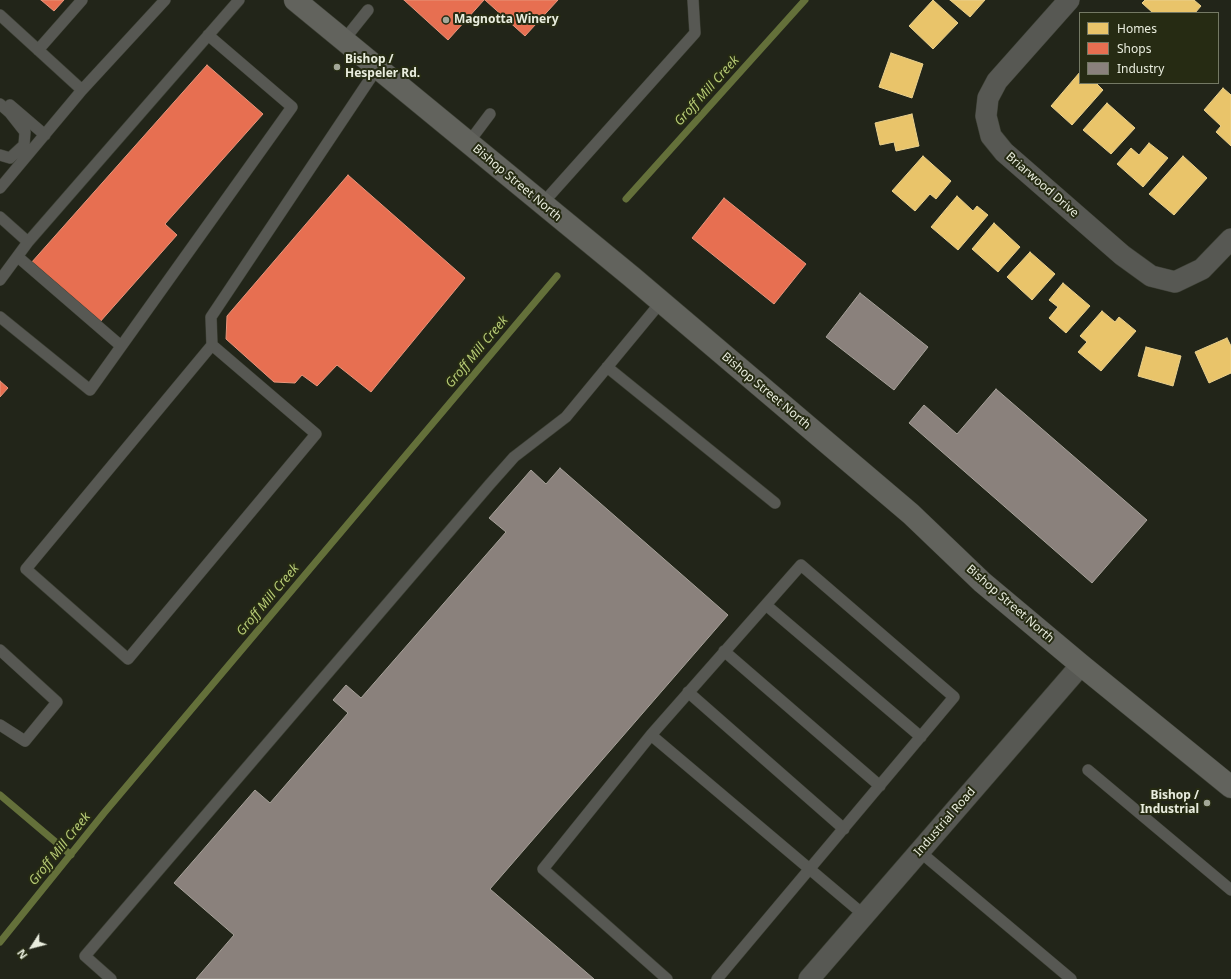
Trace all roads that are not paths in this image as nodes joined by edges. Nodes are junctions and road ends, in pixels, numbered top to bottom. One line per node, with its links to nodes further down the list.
1 (82, 0): 11 (lane)
2 (165, 0): 13 (lane)
3 (239, 0): 9 (lane)
4 (295, 0): 10 (main road, Bishop Street North)
5 (693, 0): 21 (lane)
6 (1069, 0): 23 (street, Briarwood Drive)
7 (368, 10): 10 (lane)
8 (0, 15): 11 (lane)
9 (208, 35): 24 (lane); 30 (lane)
10 (344, 40): 12 (main road, Bishop Street North)
11 (38, 50): 13 (lane)
12 (378, 67): 18 (main road, Bishop Street North); 29 (lane)
13 (82, 90): 17 (lane)
14 (0, 96): 17 (lane)
15 (0, 104): 19 (lane)
16 (490, 114): 18 (lane)
17 (45, 135): 20 (lane)
18 (469, 142): 21 (main road, Bishop Street North)
19 (0, 154)
20 (0, 188)
21 (542, 204): 27 (main road, Bishop Street North)
22 (0, 218): 24 (lane)
23 (1231, 239)
24 (28, 242): 25 (lane)
25 (18, 257): 26 (lane); 30 (lane)
26 (0, 280)
27 (661, 302): 31 (lane); 36 (main road, Bishop Street North)
28 (0, 317): 30 (lane)
29 (212, 345): 29 (lane)
30 (121, 346)
31 (608, 367): 32 (lane); 49 (lane)
32 (775, 503)
33 (766, 605): 35 (lane); 40 (lane); 40 (lane)
34 (0, 650): 38 (lane)
35 (724, 652): 37 (lane); 42 (lane)
36 (1081, 665): 43 (main road, Bishop Street North); 45 (street, Industrial Road)
37 (688, 692): 39 (lane); 44 (lane)
38 (0, 725)
39 (651, 735): 46 (lane); 50 (lane)
40 (921, 737): 42 (lane)
41 (1088, 770): 47 (lane)
42 (880, 786): 44 (lane)
43 (1231, 787)
44 (844, 829): 46 (lane)
45 (919, 851): 48 (street, Industrial Road); 53 (lane)
46 (810, 870): 48 (lane); 51 (lane)
47 (1231, 890)
48 (864, 915): 52 (street, Industrial Road)
49 (111, 979)
50 (667, 979)
51 (717, 979)
52 (809, 979)
53 (1071, 979)

